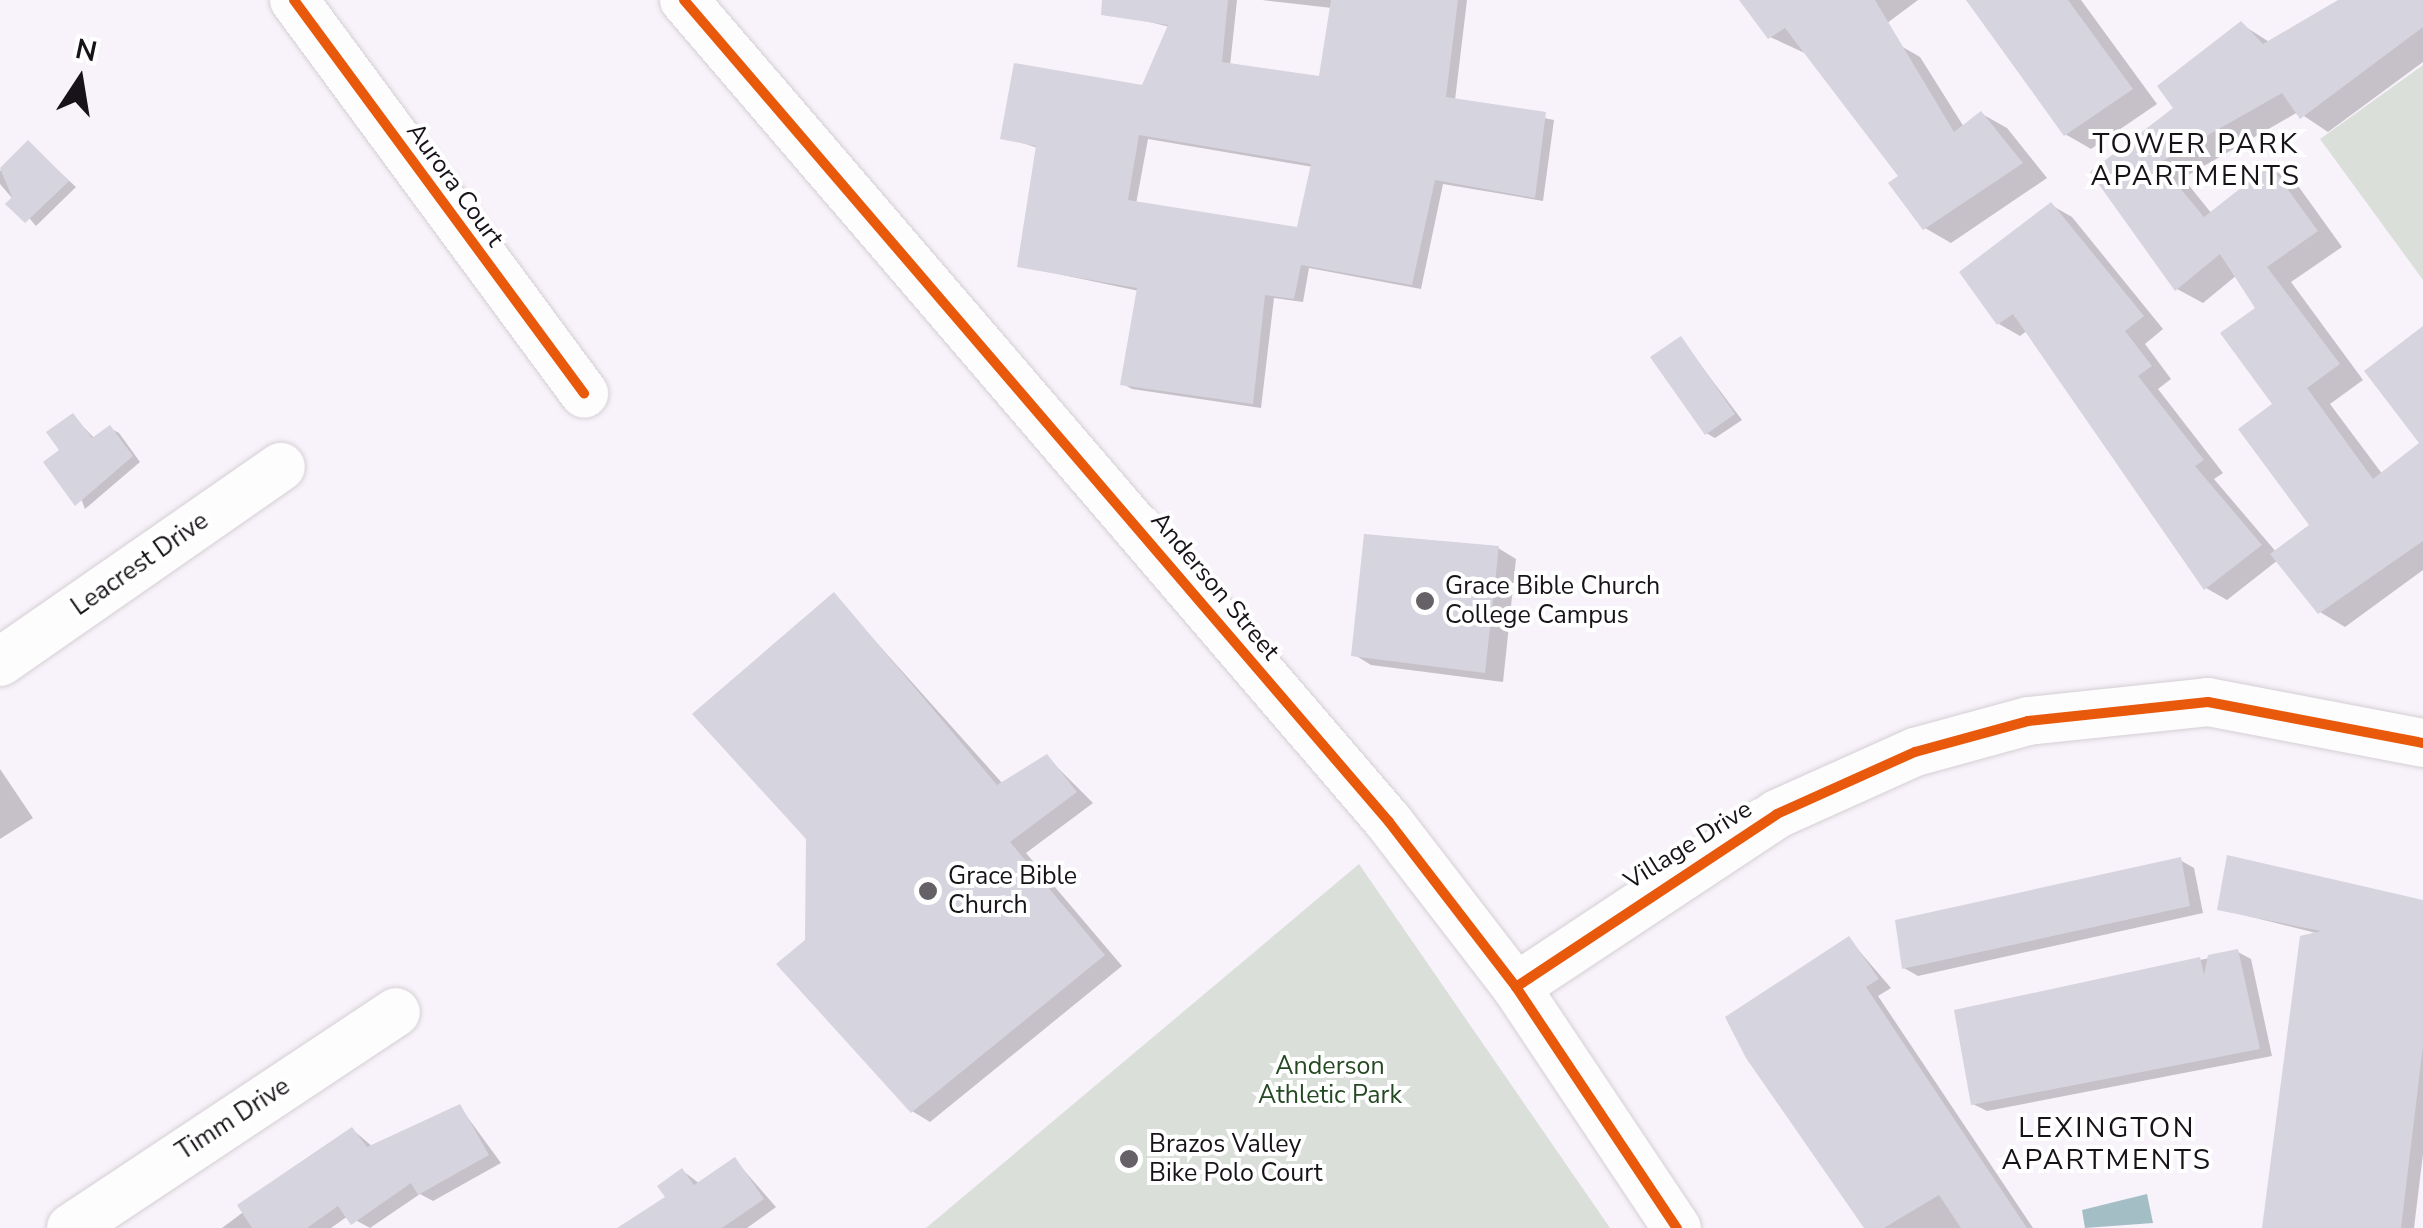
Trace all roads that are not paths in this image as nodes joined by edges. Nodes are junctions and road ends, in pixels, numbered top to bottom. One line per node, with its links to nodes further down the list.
1 (294, 0): 3 (street, Aurora Court)
2 (684, 0): 7 (street, Anderson Street)
3 (584, 394)
4 (281, 466): 5 (street, Leacrest Drive)
5 (0, 662)
6 (2423, 742): 7 (street, Village Drive)
7 (1516, 987): 10 (street, Anderson Street)
8 (396, 1012): 9 (street, Timm Drive)
9 (71, 1228)
10 (1677, 1228)

